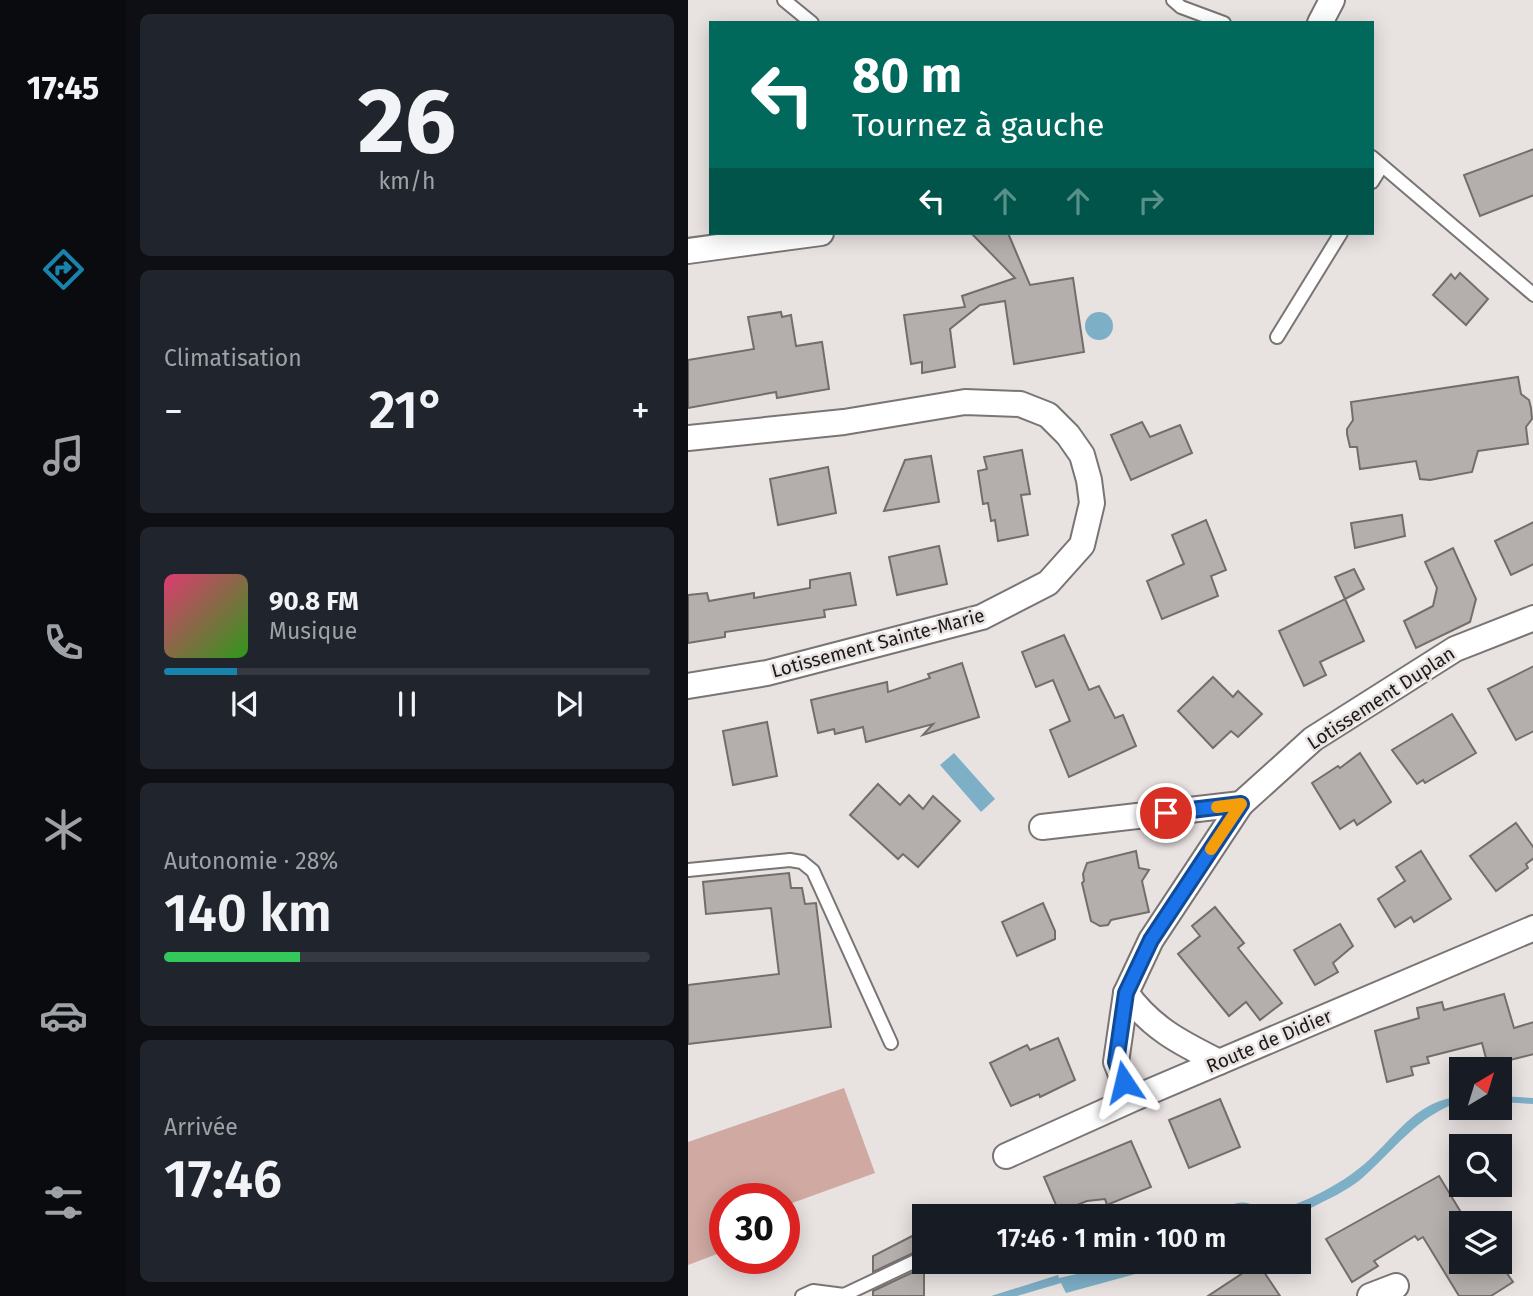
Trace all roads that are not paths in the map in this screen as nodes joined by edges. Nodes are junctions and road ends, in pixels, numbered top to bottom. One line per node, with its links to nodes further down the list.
1 (784, 0): 4 (lane)
2 (1173, 0): 5 (lane)
3 (1332, 0): 6 (street)
4 (810, 21)
5 (1219, 21)
6 (1321, 21)
7 (1377, 161): 12 (lane)
8 (798, 235): 10 (street)
9 (1340, 235): 13 (lane)
10 (776, 237): 11 (street)
11 (688, 251)
12 (1533, 295)
13 (1277, 337)
14 (688, 438): 16 (street, Lotissement Sainte-Marie)
15 (1533, 618): 17 (street, Lotissement Duplan)
16 (688, 686)
17 (1241, 804): 18 (street); 21 (street, Lotissement Duplan)
18 (1042, 827)
19 (688, 870): 22 (lane)
20 (1533, 928): 23 (street, Route de Didier)
21 (1126, 993): 23 (street); 24 (street, Lotissement Duplan)
22 (891, 1043)
23 (1219, 1062): 24 (street, Route de Didier)
24 (1137, 1097): 25 (street, Route de Didier)
25 (1006, 1156)
26 (912, 1263): 28 (lane)
27 (1396, 1286): 29 (street)
28 (802, 1296)
29 (1370, 1296)

